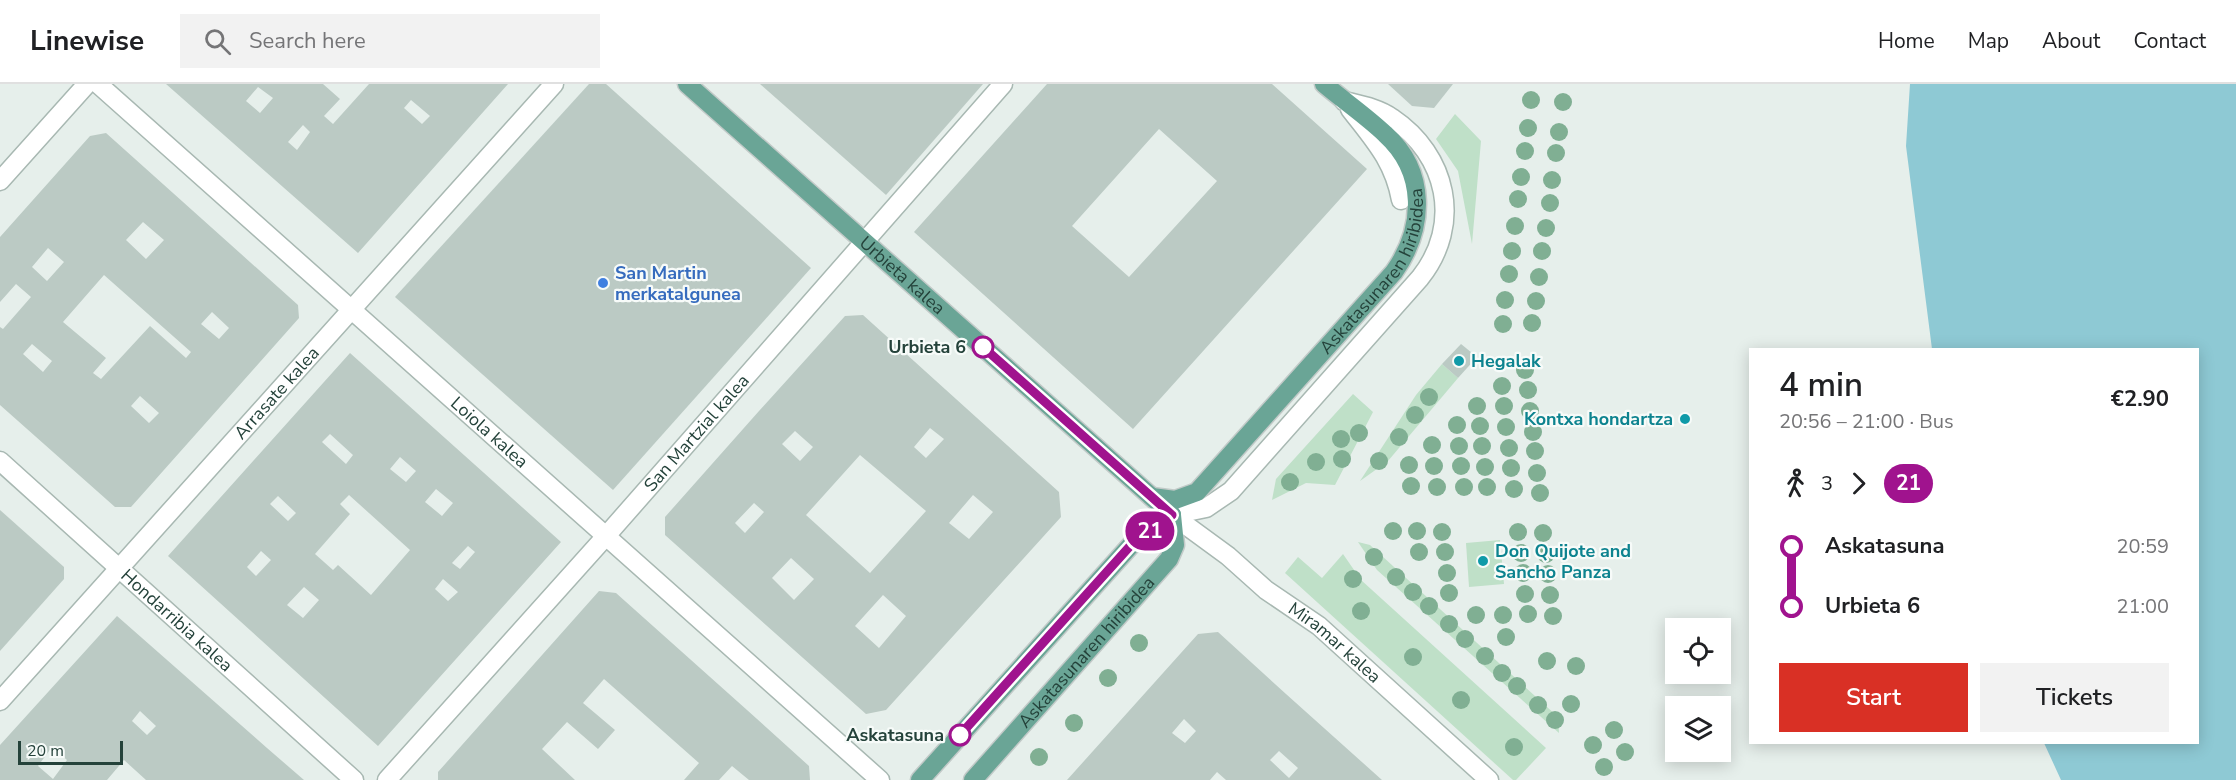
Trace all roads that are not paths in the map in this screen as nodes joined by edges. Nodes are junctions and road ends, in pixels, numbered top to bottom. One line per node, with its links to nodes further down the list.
1 (87, 84): 8 (street)
2 (98, 84): 11 (street, Loiola kalea)
3 (554, 84): 11 (street, Arrasate kalea)
4 (687, 84): 10 (main road, Urbieta kalea)
5 (1003, 84): 10 (street, San Martzial kalea)
6 (1324, 84): 7 (main road)
7 (1344, 101): 9 (street); 13 (main road, Askatasunaren hiribidea); 14 (street, Askatasunaren hiribidea)
8 (0, 181)
9 (1401, 200)
10 (864, 242): 13 (main road, Urbieta kalea); 15 (street, San Martzial kalea)
11 (351, 309): 15 (street, Loiola kalea); 16 (street, Arrasate kalea)
12 (0, 461): 16 (street, Hondarribia kalea)
13 (1152, 498): 14 (main road, Urbieta kalea)
14 (1172, 515): 21 (main road, Askatasunaren hiribidea); 22 (main road, Askatasunaren hiribidea); 23 (street, Miramar kalea)
15 (606, 536): 19 (street, San Martzial kalea); 20 (street, Loiola kalea)
16 (119, 568): 17 (street, Arrasate kalea); 18 (street, Hondarribia kalea)
17 (0, 701)
18 (354, 780)
19 (387, 780)
20 (880, 780)
21 (921, 780)
22 (973, 780)
23 (1489, 780)

